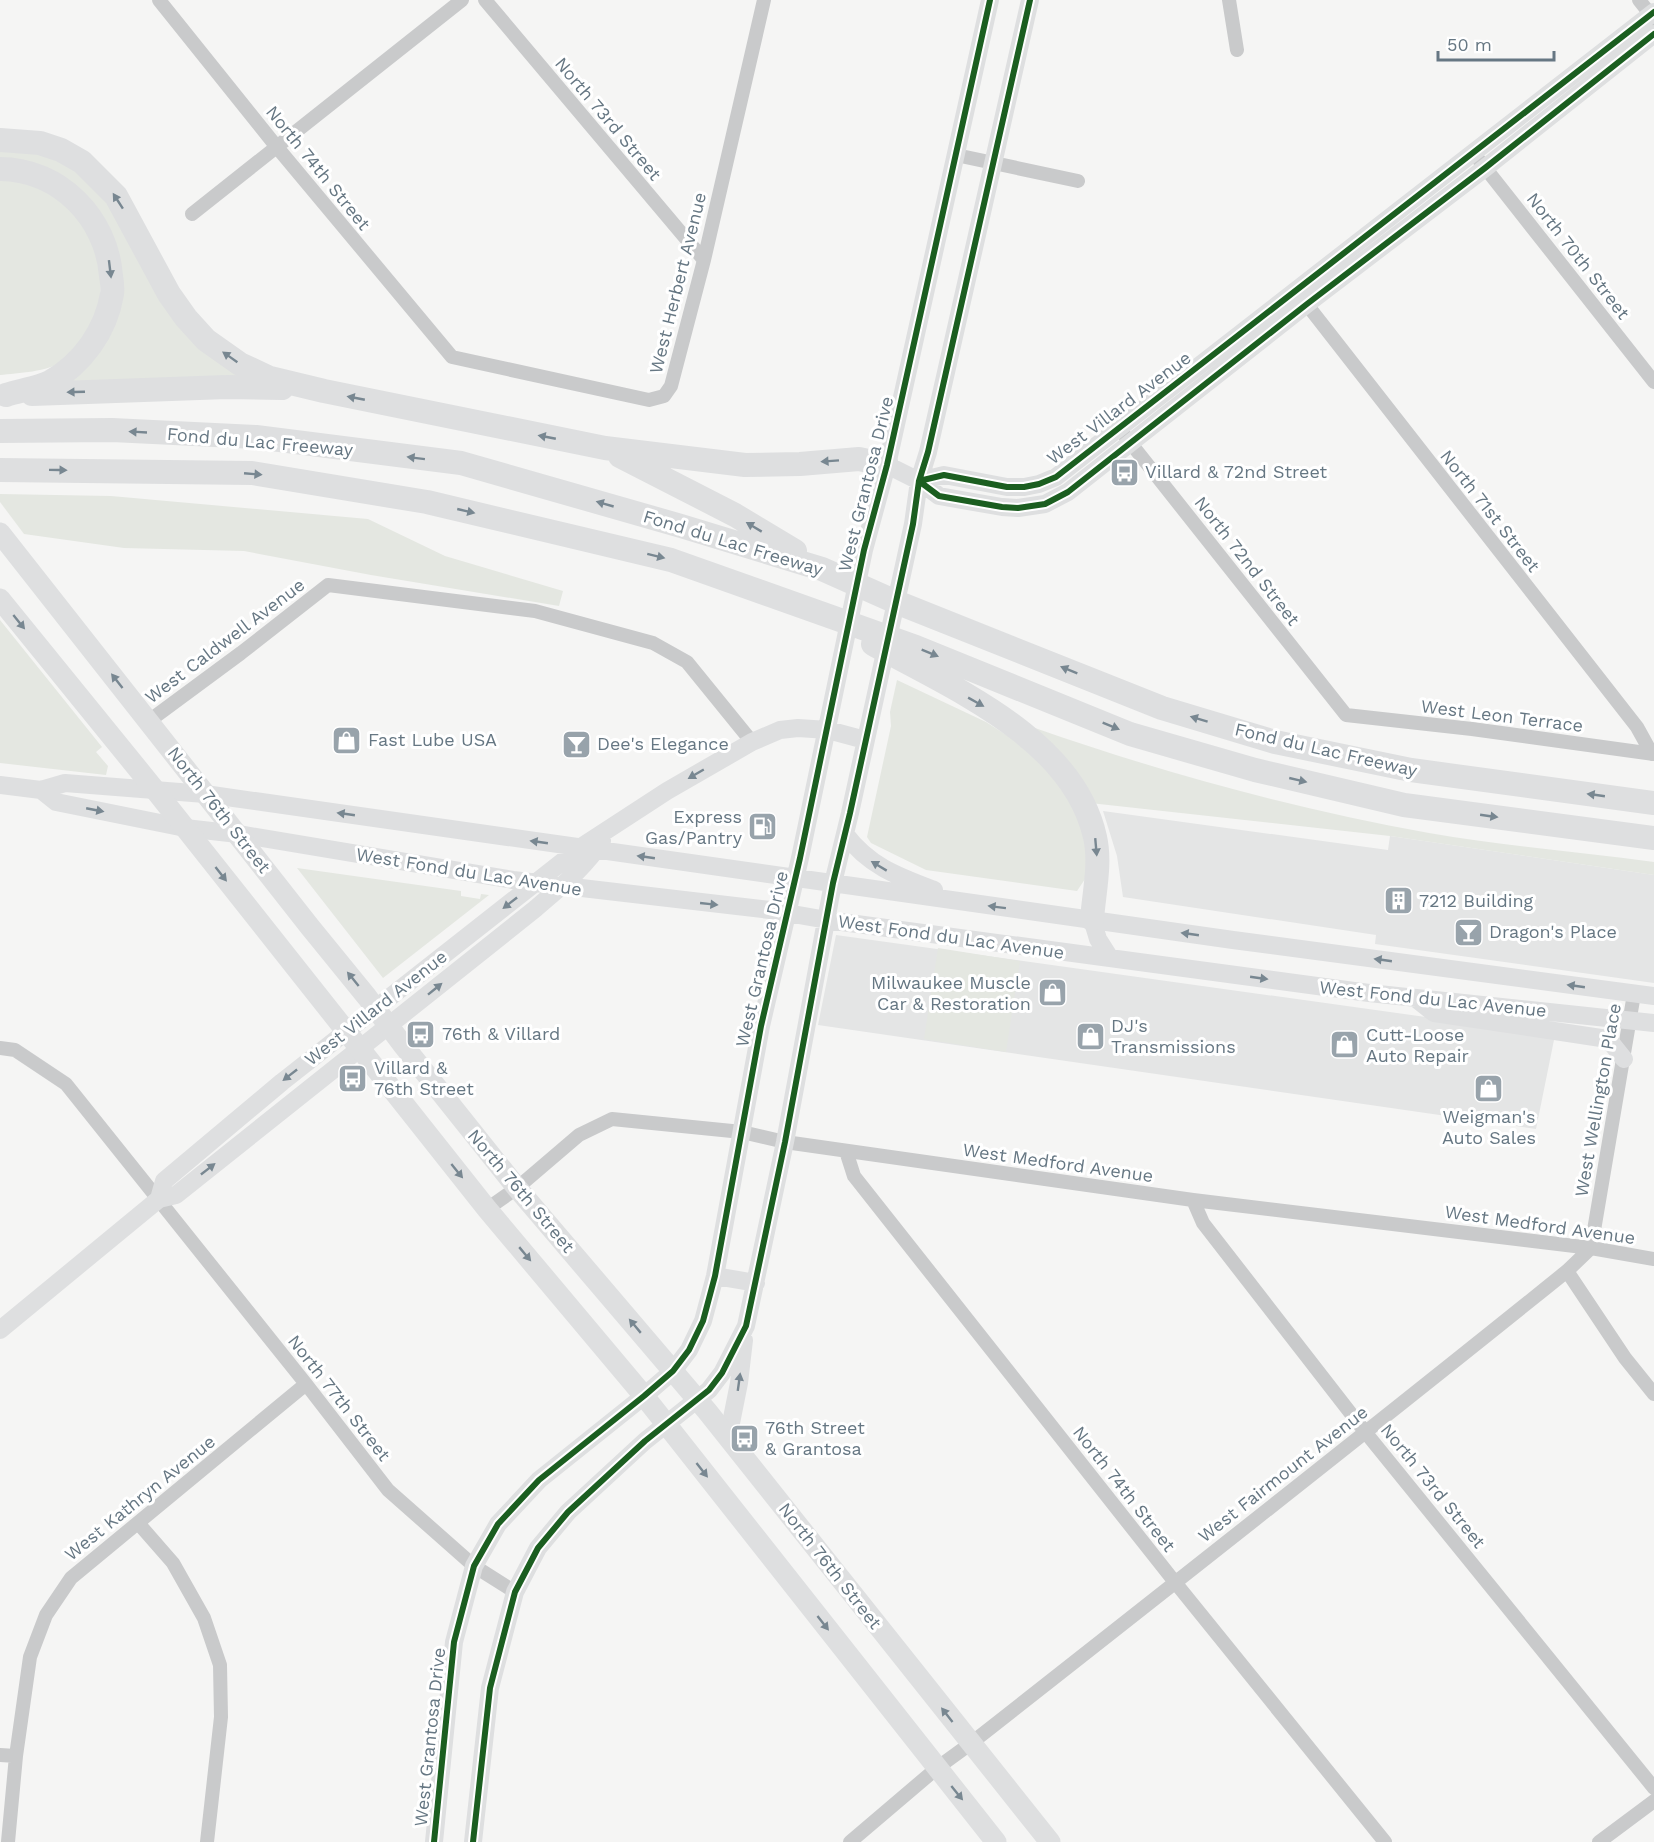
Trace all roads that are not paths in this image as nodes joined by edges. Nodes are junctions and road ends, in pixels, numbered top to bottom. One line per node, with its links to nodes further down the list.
1 (159, 0): 13 (street, North 74th Street)
2 (462, 0): 13 (street)
3 (485, 0): 21 (street, North 73rd Street)
4 (764, 0): 21 (street, West Herbert Avenue)
5 (990, 0): 15 (street, West Grantosa Drive)
6 (1030, 0): 16 (street)
7 (1229, 0): 11 (street)
8 (1639, 0): 9 (street)
9 (1653, 15): 14 (street, West Villard Avenue)
10 (1654, 34): 17 (street, West Villard Avenue)
11 (1237, 50)
12 (0, 140): 25 (highway, one-way to 12)
13 (276, 146): 20 (street); 23 (street, North 74th Street)
14 (1474, 152): 17 (street, North 70th Street); 22 (street, West Villard Avenue)
15 (956, 155): 16 (street); 31 (street, West Grantosa Drive)
16 (993, 164): 19 (street); 33 (street)
17 (1485, 168): 22 (street, West Villard Avenue); 24 (street, North 70th Street)
18 (0, 170): 26 (highway, one-way to 26)
19 (1078, 181)
20 (192, 214)
21 (704, 260): 23 (street, West Herbert Avenue)
22 (1302, 298): 27 (street, West Villard Avenue); 29 (street, West Villard Avenue); 43 (street, North 71st Street)
23 (452, 357)
24 (1654, 382)
25 (324, 392): 26 (highway, one-way to 26); 30 (highway, one-way to 25)
26 (3, 395)
27 (1119, 429): 29 (street, North 72nd Street); 33 (street, West Villard Avenue)
28 (0, 431): 35 (highway, Fond du Lac Freeway, one-way to 28)
29 (1131, 443): 33 (street, West Villard Avenue); 38 (street, North 72nd Street)
30 (604, 448): 31 (highway, one-way to 30); 35 (highway, one-way to 30)
31 (887, 465): 33 (street, West Villard Avenue); 40 (street, West Grantosa Drive)
32 (0, 470): 37 (highway, Fond du Lac Freeway, one-way to 37)
33 (919, 481): 41 (street)
34 (0, 533): 39 (main road, North 76th Street, one-way to 34)
35 (822, 569): 48 (highway, Fond du Lac Freeway, one-way to 35)
36 (0, 599): 46 (main road, North 76th Street, one-way to 46)
37 (816, 611): 52 (highway, Fond du Lac Freeway, one-way to 52); 60 (highway, one-way to 60)
38 (1346, 715): 43 (street, West Leon Terrace)
39 (149, 721): 42 (street, West Caldwell Avenue); 47 (main road, North 76th Street)
40 (828, 730): 41 (street, West Villard Avenue); 42 (street, West Villard Avenue); 54 (street, West Grantosa Drive)
41 (865, 740): 51 (street)
42 (752, 742): 53 (street, West Villard Avenue, one-way to 53)
43 (1653, 753)
44 (0, 785): 45 (street, West Fond du Lac Avenue)
45 (41, 790): 46 (street, West Fond du Lac Avenue); 49 (street, West Fond du Lac Avenue, one-way to 49)
46 (155, 790): 47 (street, West Fond du Lac Avenue); 49 (main road, North 76th Street)
47 (205, 794): 50 (main road, North 76th Street); 53 (street, West Fond du Lac Avenue, one-way to 47)
48 (1654, 802)
49 (184, 828): 50 (street, West Fond du Lac Avenue); 70 (main road, North 76th Street, one-way to 70)
50 (237, 834): 55 (street, West Fond du Lac Avenue); 66 (main road, North 76th Street, one-way to 50)
51 (844, 834): 56 (street); 58 (street, one-way to 51)
52 (1654, 838)
53 (589, 848): 54 (street, West Fond du Lac Avenue, one-way to 53); 55 (street, West Villard Avenue); 57 (street, West Villard Avenue)
54 (795, 878): 56 (street, West Fond du Lac Avenue); 59 (street, West Grantosa Drive)
55 (536, 883): 57 (street, West Fond du Lac Avenue); 66 (street, West Villard Avenue, one-way to 66)
56 (832, 883): 58 (street, West Fond du Lac Avenue); 61 (street)
57 (562, 886): 59 (street, West Fond du Lac Avenue, one-way to 59); 69 (street, West Villard Avenue, one-way to 57)
58 (972, 903): 60 (street, West Fond du Lac Avenue, one-way to 58)
59 (787, 913): 61 (street, West Fond du Lac Avenue); 74 (street, West Grantosa Drive)
60 (1092, 919): 62 (street); 63 (street, West Fond du Lac Avenue, one-way to 60)
61 (827, 920): 62 (street, West Fond du Lac Avenue); 75 (street)
62 (1110, 958): 65 (street, West Fond du Lac Avenue, one-way to 65)
63 (1634, 994): 64 (street, West Fond du Lac Avenue); 67 (street, West Wellington Place)
64 (1654, 996)
65 (1415, 998): 67 (street, West Fond du Lac Avenue); 73 (street)
66 (376, 1008): 69 (main road, North 76th Street); 70 (street, West Villard Avenue)
67 (1631, 1020): 68 (street, West Fond du Lac Avenue); 73 (street, West Wellington Place)
68 (1654, 1023)
69 (389, 1025): 72 (street, West Villard Avenue); 77 (main road, North 76th Street)
70 (346, 1031): 72 (main road, North 76th Street); 78 (street, West Villard Avenue, one-way to 78)
71 (0, 1048): 78 (street)
72 (360, 1048): 78 (street, West Villard Avenue, one-way to 72); 80 (main road, North 76th Street, one-way to 80)
73 (1624, 1059): 81 (street, West Wellington Place)
74 (741, 1132): 75 (street, West Medford Avenue); 77 (street, West Medford Avenue); 84 (street, West Grantosa Drive)
75 (785, 1142): 76 (street, West Medford Avenue); 85 (street)
76 (846, 1151): 79 (street, West Medford Avenue); 98 (street, North 74th Street)
77 (517, 1188): 80 (street, West Medford Avenue); 88 (main road, North 76th Street, one-way to 77)
78 (159, 1199): 87 (street, West Villard Avenue); 89 (street, North 77th Street)
79 (1193, 1200): 81 (street, West Medford Avenue); 94 (street, North 73rd Street)
80 (488, 1209): 91 (main road, North 76th Street, one-way to 91)
81 (1591, 1248): 82 (street, West Medford Avenue); 83 (street, West Fairmount Avenue)
82 (1654, 1259)
83 (1567, 1271): 90 (street); 94 (street, West Fairmount Avenue)
84 (715, 1276): 85 (street); 88 (street, West Grantosa Drive)
85 (756, 1283): 86 (street)
86 (746, 1326): 92 (street); 95 (street, one-way to 86)
87 (0, 1330)
88 (673, 1371): 91 (street, West Grantosa Drive); 92 (main road, North 76th Street)
89 (306, 1384): 96 (street, West Kathryn Avenue); 97 (street, North 77th Street)
90 (1654, 1394)
91 (644, 1396): 93 (main road, North 76th Street); 97 (street, West Grantosa Drive)
92 (697, 1399): 93 (street); 95 (main road, North 76th Street)
93 (666, 1424): 99 (street); 103 (main road, North 76th Street, one-way to 103)
94 (1366, 1432): 98 (street, West Fairmount Avenue); 104 (street, North 73rd Street)
95 (728, 1438): 100 (main road, North 76th Street, one-way to 95)
96 (138, 1523): 102 (street, West Kathryn Avenue); 107 (street)
97 (474, 1566): 99 (street, North 77th Street); 108 (street, West Grantosa Drive)
98 (1174, 1581): 100 (street, West Fairmount Avenue); 113 (street, North 74th Street)
99 (515, 1592): 109 (street)
100 (970, 1744): 103 (street, West Fairmount Avenue); 112 (main road, North 76th Street)
101 (0, 1755): 102 (street)
102 (16, 1756): 106 (street, West Kathryn Avenue)
103 (937, 1768): 110 (street, West Fairmount Avenue); 111 (main road, North 76th Street, one-way to 111)
104 (1654, 1788)
105 (1654, 1801): 114 (street)
106 (8, 1842)
107 (207, 1842)
108 (434, 1842)
109 (473, 1842)
110 (850, 1842)
111 (996, 1842)
112 (1050, 1842)
113 (1385, 1842)
114 (1599, 1842)

